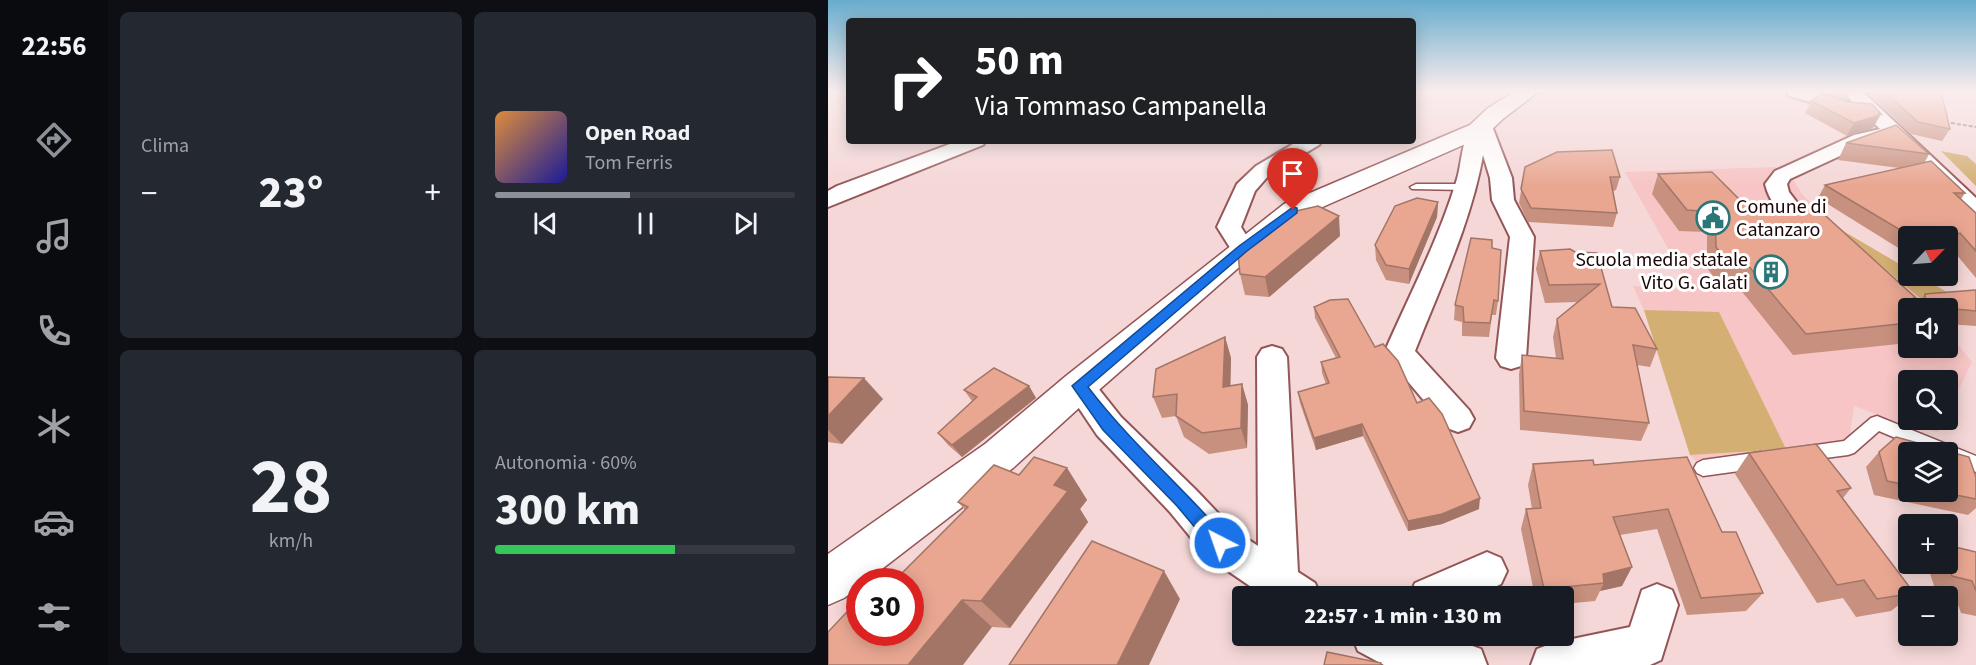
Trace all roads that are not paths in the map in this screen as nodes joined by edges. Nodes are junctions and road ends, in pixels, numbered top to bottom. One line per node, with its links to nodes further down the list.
1 (1486, 123): 3 (street)
2 (1885, 123): 4 (street)
3 (1481, 128): 8 (street); 12 (street); 14 (street)
4 (1893, 131): 10 (street); 11 (street)
5 (968, 144): 9 (street)
6 (1307, 144): 12 (street)
7 (1416, 187): 8 (lane)
8 (1465, 187): 16 (street)
9 (828, 200)
10 (1976, 210)
11 (1794, 213)
12 (1243, 249): 15 (street)
13 (1272, 357): 22 (street)
14 (1511, 358)
15 (1079, 386): 20 (street); 21 (street)
16 (1458, 419)
17 (1976, 464): 18 (lane)
18 (1703, 468)
19 (1487, 571): 23 (street)
20 (828, 582)
21 (1283, 586)
22 (1289, 586)
23 (1454, 586)
24 (1657, 605): 27 (street)
25 (1392, 646): 26 (street)
26 (1465, 665)
27 (1553, 665)

